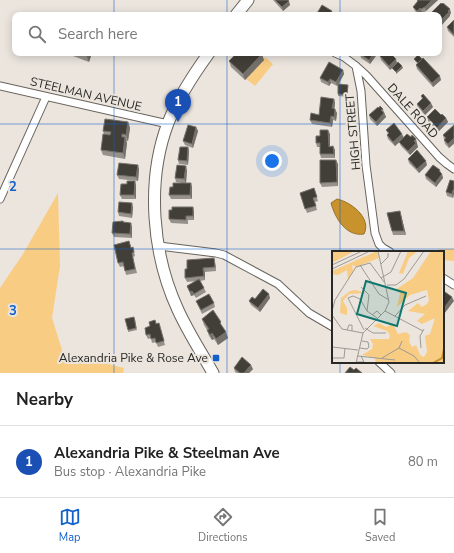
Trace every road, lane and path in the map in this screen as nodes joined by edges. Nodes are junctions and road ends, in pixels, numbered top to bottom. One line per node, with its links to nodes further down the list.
1 (248, 0): 2 (main road)
2 (238, 12)
3 (207, 56): 8 (main road)
4 (342, 56): 5 (street)
5 (356, 66): 9 (street, DALE ROAD); 12 (street, HIGH STREET)
6 (0, 86): 7 (street, STEELMAN AVENUE)
7 (46, 97): 8 (street, STEELMAN AVENUE); 10 (street)
8 (168, 124): 11 (main road)
9 (454, 169)
10 (0, 199)
11 (159, 246): 15 (street); 17 (main road)
12 (388, 251)
13 (444, 279): 14 (street)
14 (454, 285)
15 (332, 326)
16 (380, 363): 18 (street)
17 (213, 373)
18 (391, 373)

